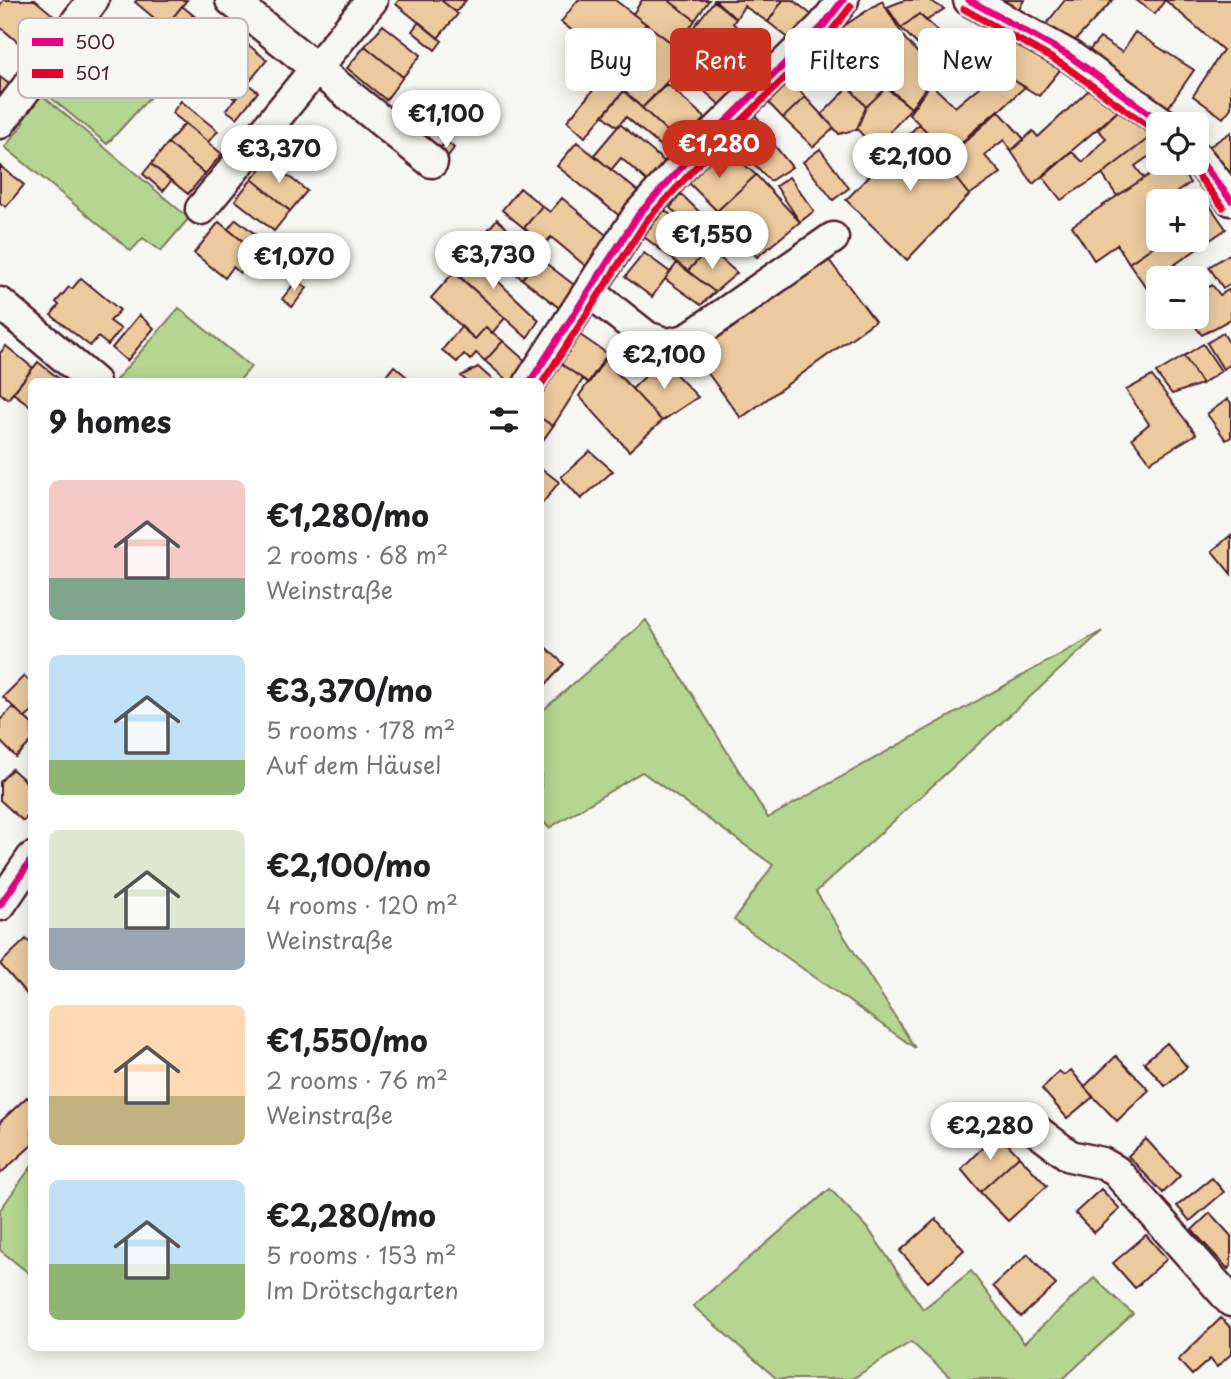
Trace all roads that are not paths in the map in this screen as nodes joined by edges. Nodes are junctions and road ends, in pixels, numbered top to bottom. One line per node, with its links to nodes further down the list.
1 (93, 0): 6 (street)
2 (231, 0): 7 (street)
3 (372, 0): 7 (street)
4 (974, 1): 9 (street)
5 (832, 4): 16 (street)
6 (79, 18)
7 (315, 68): 11 (street); 14 (street)
8 (18, 98): 10 (street)
9 (1148, 112)
10 (0, 122)
11 (432, 162)
12 (1209, 172): 13 (street)
13 (1231, 200)
14 (201, 209)
15 (833, 238): 16 (street)
16 (589, 291): 19 (street)
17 (0, 303): 18 (street)
18 (89, 378)
19 (533, 378)
20 (28, 864): 21 (street)
21 (0, 905)
22 (1020, 1118): 23 (street)
23 (1231, 1301)

